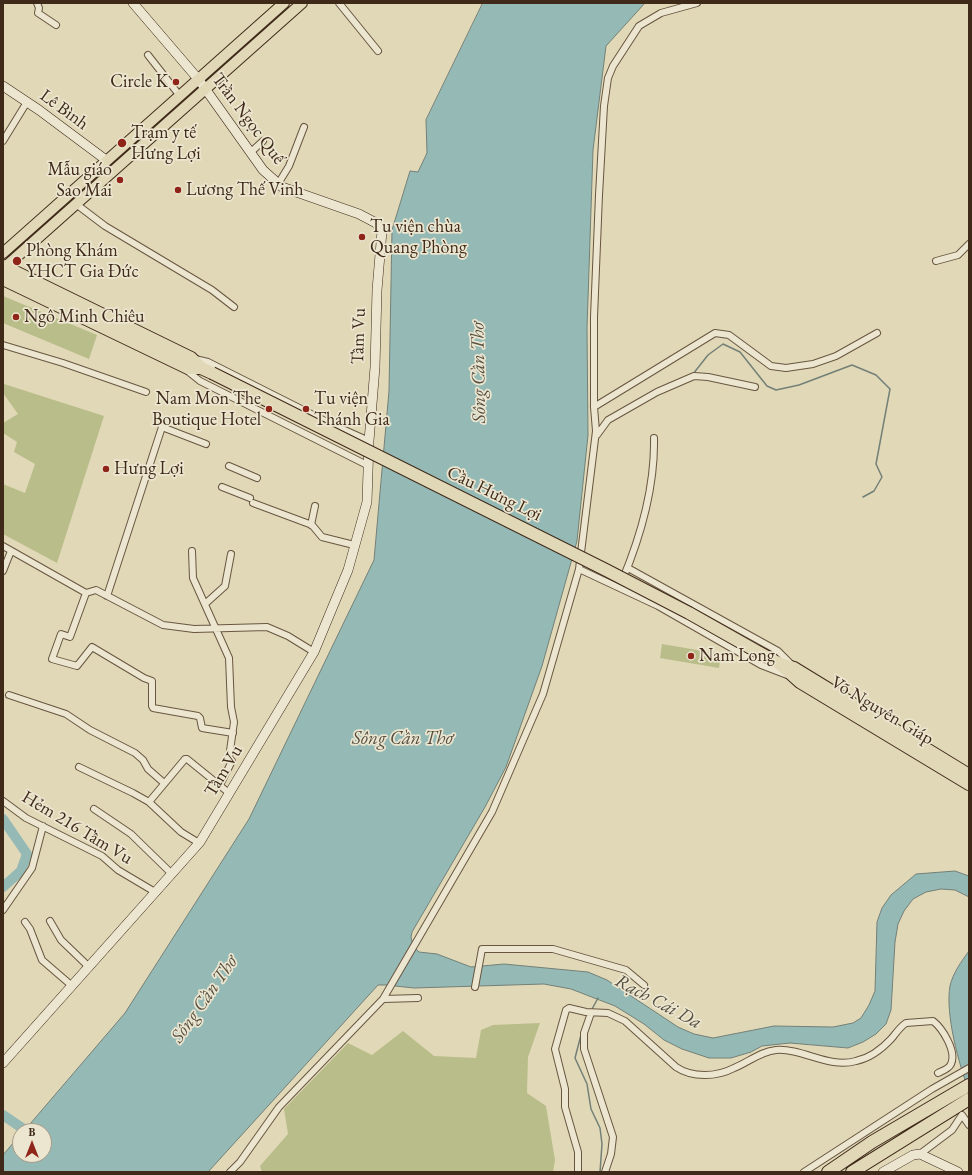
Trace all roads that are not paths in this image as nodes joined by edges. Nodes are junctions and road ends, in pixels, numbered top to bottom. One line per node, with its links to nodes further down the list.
1 (37, 3): 7 (street)
2 (134, 3): 10 (street, Trần Ngọc Quế)
3 (284, 3): 10 (main road)
4 (302, 3): 12 (main road)
5 (339, 3): 8 (street)
6 (697, 3): 35 (street)
7 (56, 25)
8 (378, 51)
9 (148, 55): 13 (street)
10 (199, 80): 12 (street, Trần Ngọc Quế); 13 (main road)
11 (3, 86): 14 (street, Lê Bình)
12 (206, 89): 18 (street, Trần Ngọc Quế); 21 (main road)
13 (180, 96): 19 (main road)
14 (27, 102): 16 (street); 19 (street, Lê Bình)
15 (304, 127): 20 (street)
16 (3, 141)
17 (263, 141): 18 (street)
18 (251, 152): 20 (street, Trần Ngọc Quế)
19 (106, 160): 24 (main road)
20 (278, 184): 22 (street, Trần Ngọc Quế)
21 (76, 204): 26 (main road); 27 (street)
22 (382, 231): 38 (street, Tầm Vu)
23 (969, 244): 25 (street)
24 (3, 253)
25 (936, 261)
26 (3, 270): 30 (highway); 31 (highway)
27 (234, 307)
28 (877, 333): 35 (street)
29 (3, 345): 34 (street)
30 (191, 358): 32 (highway); 38 (street)
31 (179, 364): 32 (highway); 41 (street)
32 (206, 370): 60 (highway, Cầu Hưng Lợi, bridge)
33 (755, 387): 36 (street)
34 (146, 392)
35 (594, 410): 36 (street)
36 (595, 438): 52 (street)
37 (654, 438): 51 (street)
38 (369, 441): 41 (street, Tầm Vu)
39 (206, 444): 56 (street)
40 (229, 466): 42 (street)
41 (369, 466): 46 (street, Tầm Vu)
42 (257, 478)
43 (222, 487): 45 (street)
44 (315, 506): 45 (street)
45 (311, 525): 46 (street)
46 (354, 545): 59 (street, Tầm Vu)
47 (3, 546): 48 (street)
48 (11, 551): 53 (street); 55 (street)
49 (192, 551): 57 (street)
50 (231, 554): 57 (street)
51 (628, 568): 54 (street); 61 (street)
52 (579, 570): 54 (street); 86 (street)
53 (3, 571)
54 (619, 588): 61 (street)
55 (86, 593): 56 (street); 64 (street)
56 (107, 596): 58 (street)
57 (204, 604): 58 (street)
58 (216, 628): 59 (street); 64 (street)
59 (314, 652): 70 (street, Tầm Vu)
60 (758, 652): 61 (highway, Võ Nguyên Giáp)
61 (792, 672): 63 (highway, Võ Nguyên Giáp)
62 (9, 695): 67 (street)
63 (868, 720): 66 (highway, Võ Nguyên Giáp); 68 (highway, Võ Nguyên Giáp)
64 (233, 732): 69 (street)
65 (79, 767): 72 (street)
66 (969, 775)
67 (164, 783): 69 (street); 72 (street)
68 (969, 784)
69 (220, 785): 70 (street)
70 (229, 793): 75 (street, Tầm Vu)
71 (3, 801): 74 (street, Hẻm 216 Tầm Vu)
72 (148, 802): 75 (street)
73 (94, 809): 76 (street)
74 (43, 826): 77 (street, Hẻm 216 Tầm Vu); 78 (street)
75 (199, 843): 76 (street, Tầm Vu)
76 (172, 874): 77 (street, Tầm Vu)
77 (156, 892): 81 (street, Tầm Vu)
78 (3, 910)
79 (50, 921): 81 (street)
80 (25, 922): 82 (street)
81 (88, 966): 82 (street, Tầm Vu)
82 (71, 985): 88 (street, Tầm Vu)
83 (644, 985): 84 (street)
84 (475, 987)
85 (418, 998): 86 (street)
86 (383, 999): 95 (street)
87 (591, 1013): 90 (street); 96 (street); 97 (street)
88 (3, 1062)
89 (969, 1068): 98 (street)
90 (938, 1074)
91 (969, 1084): 99 (highway)
92 (969, 1100): 100 (highway)
93 (969, 1125): 94 (street)
94 (920, 1154): 101 (street); 102 (street)
95 (230, 1172)
96 (578, 1172)
97 (605, 1172)
98 (804, 1172)
99 (828, 1172)
100 (852, 1172)
101 (883, 1172)
102 (958, 1172)

